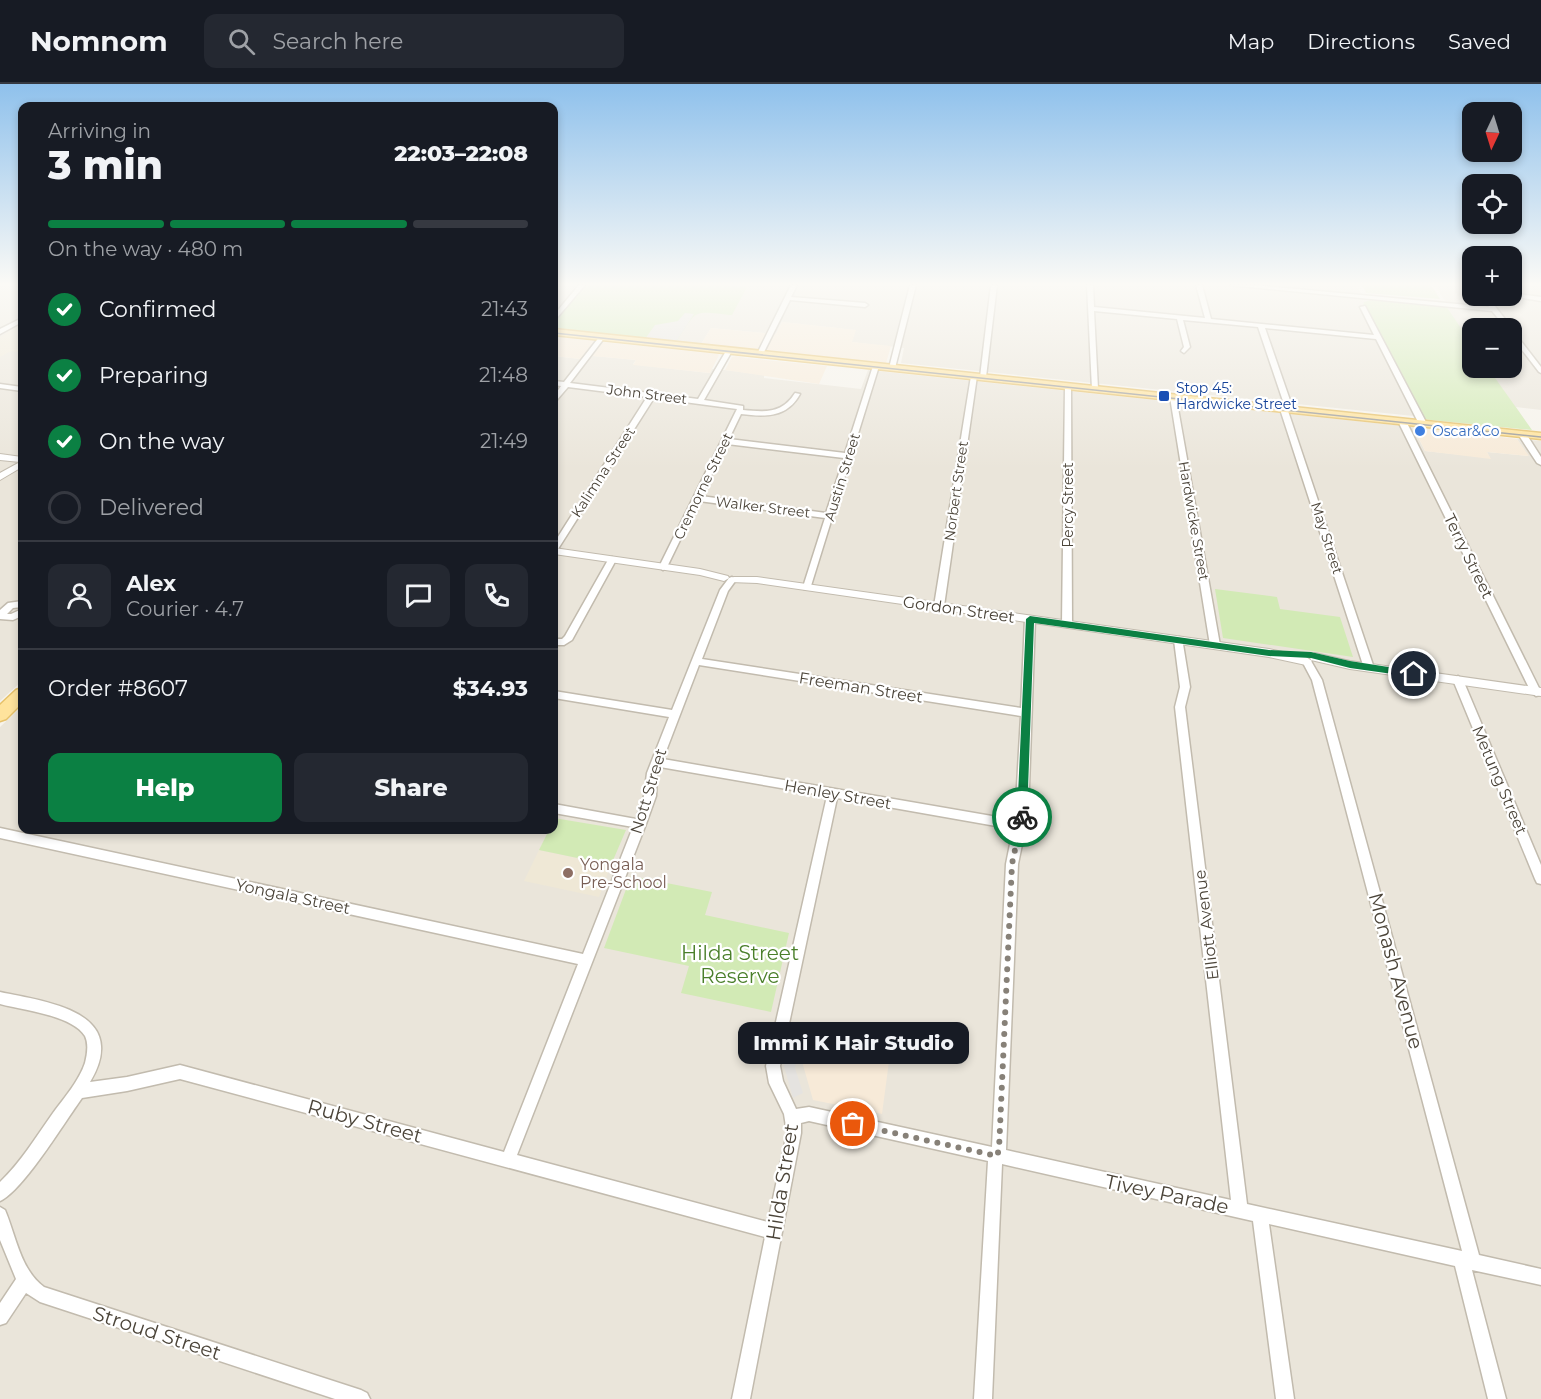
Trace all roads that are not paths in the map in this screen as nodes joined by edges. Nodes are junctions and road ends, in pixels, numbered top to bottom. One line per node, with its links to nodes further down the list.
1 (595, 346): 19 (street)
2 (687, 346): 11 (main road)
3 (764, 346): 13 (street)
4 (897, 346): 15 (street)
5 (983, 346): 17 (street, Norbert Street)
6 (1093, 346): 23 (street)
7 (1187, 346): 12 (street)
8 (1267, 346): 30 (street, May Street)
9 (1383, 346): 32 (street)
10 (1522, 346): 16 (street)
11 (729, 351): 13 (main road); 28 (street)
12 (1184, 351)
13 (760, 354): 14 (main road)
14 (876, 366): 15 (main road); 36 (street, Austin Street)
15 (892, 368): 17 (main road)
16 (1541, 371)
17 (978, 377): 21 (main road); 51 (street, Norbert Street)
18 (558, 384): 19 (street, John Street)
19 (565, 385): 25 (street); 26 (street, John Street)
20 (0, 386): 22 (street)
21 (1068, 386): 23 (main road); 54 (street, Percy Street)
22 (18, 388)
23 (1095, 389): 27 (main road)
24 (797, 394): 29 (street, John Street)
25 (558, 395)
26 (652, 395): 28 (street, John Street); 44 (street, Kalimna Street)
27 (1173, 397): 30 (main road); 57 (street, Hardwicke Street)
28 (701, 400): 29 (street, John Street)
29 (740, 409): 35 (street, Cremorne Street)
30 (1287, 409): 31 (main road); 60 (street, May Street)
31 (1402, 421): 32 (main road); 62 (street, Terry Street)
32 (1423, 424): 33 (main road)
33 (1522, 434): 34 (main road); 40 (street)
34 (1541, 436)
35 (724, 441): 36 (street); 42 (street, Cremorne Street)
36 (848, 456): 43 (street, Austin Street)
37 (2, 458): 38 (street)
38 (18, 462)
39 (18, 463): 41 (street)
40 (1541, 463)
41 (2, 475)
42 (697, 498): 43 (street, Walker Street); 47 (street, Cremorne Street)
43 (830, 516): 49 (street, Austin Street)
44 (558, 544)
45 (558, 551): 46 (street, Gordon Street)
46 (612, 560): 47 (street, Gordon Street); 56 (street)
47 (663, 567): 48 (street, Gordon Street)
48 (729, 579): 49 (street, Gordon Street); 58 (street, Nott Street)
49 (807, 587): 51 (street, Gordon Street)
50 (18, 604): 52 (street)
51 (939, 606): 53 (street, Gordon Street)
52 (18, 614)
53 (1030, 619): 54 (street, Gordon Street); 64 (street)
54 (1067, 624): 55 (street, Gordon Street)
55 (1179, 640): 57 (street, Gordon Street); 80 (street, Elliott Avenue)
56 (559, 642)
57 (1215, 645): 59 (street, Gordon Street)
58 (695, 661): 64 (street, Freeman Street); 65 (street, Nott Street)
59 (1312, 661): 60 (street, Gordon Street); 84 (street, Monash Avenue)
60 (1369, 668): 61 (street, Gordon Street)
61 (1458, 680): 62 (street, Gordon Street); 72 (street, Metung Street)
62 (1538, 692)
63 (558, 695): 65 (street)
64 (1026, 713): 70 (street)
65 (674, 714): 66 (street, Nott Street)
66 (656, 762): 67 (street, Henley Street); 69 (street, Nott Street)
67 (833, 793): 70 (street, Henley Street); 76 (street, Hilda Street)
68 (558, 809): 69 (street)
69 (640, 824): 73 (street, Nott Street)
70 (1021, 826): 77 (street)
71 (0, 833): 73 (street, Yongala Street)
72 (1541, 879)
73 (585, 960): 78 (street, Nott Street)
74 (0, 998): 75 (street)
75 (78, 1091): 78 (street, Ruby Street); 79 (street)
76 (793, 1116): 77 (street, Tivey Parade); 83 (street, Hilda Street)
77 (997, 1156): 80 (street, Tivey Parade); 90 (street)
78 (508, 1160): 83 (street, Ruby Street)
79 (0, 1193)
80 (1240, 1210): 82 (street, Tivey Parade)
81 (0, 1215): 86 (street)
82 (1260, 1215): 84 (street, Tivey Parade); 91 (street)
83 (775, 1232): 89 (street, Hilda Street)
84 (1467, 1261): 85 (street, Tivey Parade); 92 (street, Monash Avenue)
85 (1541, 1277)
86 (25, 1280): 87 (street); 88 (street, Stroud Street)
87 (0, 1317)
88 (361, 1399)
89 (741, 1399)
90 (983, 1399)
91 (1285, 1399)
92 (1497, 1399)

